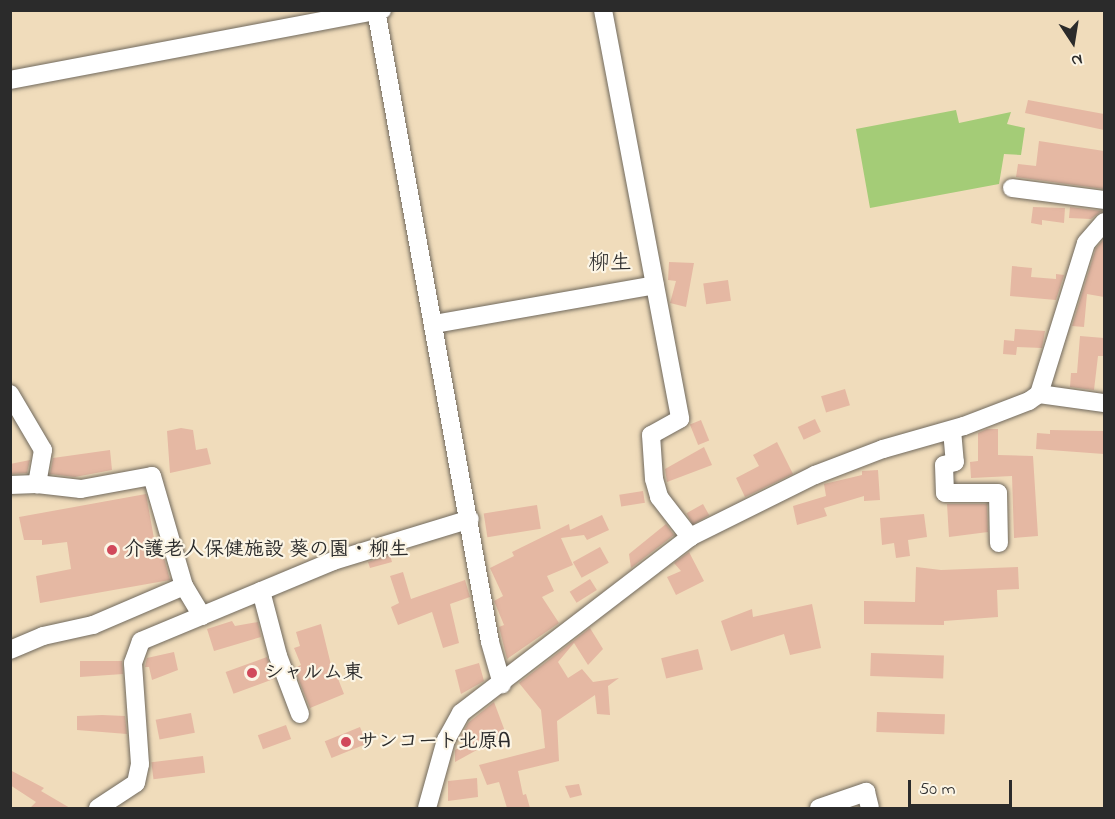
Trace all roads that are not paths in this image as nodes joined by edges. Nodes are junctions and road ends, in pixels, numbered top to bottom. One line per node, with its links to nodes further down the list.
1 (603, 10): 7 (street)
2 (378, 11): 3 (street); 8 (street)
3 (10, 80)
4 (1012, 188): 5 (street)
5 (1104, 200)
6 (1104, 222): 10 (street)
7 (655, 285): 8 (street); 16 (street)
8 (434, 324): 15 (street)
9 (10, 394): 13 (street)
10 (1039, 394): 11 (street); 12 (street)
11 (1104, 403)
12 (952, 430): 16 (street); 17 (street)
13 (37, 484): 14 (street); 18 (street)
14 (10, 485)
15 (470, 519): 19 (street); 22 (street)
16 (690, 537): 22 (street)
17 (999, 543)
18 (184, 586): 20 (street); 21 (street)
19 (261, 591): 20 (street); 23 (street)
20 (202, 616): 24 (street)
21 (10, 650)
22 (502, 684): 25 (street)
23 (300, 714)
24 (98, 808)
25 (427, 808)
26 (819, 808): 27 (street)
27 (870, 808)

